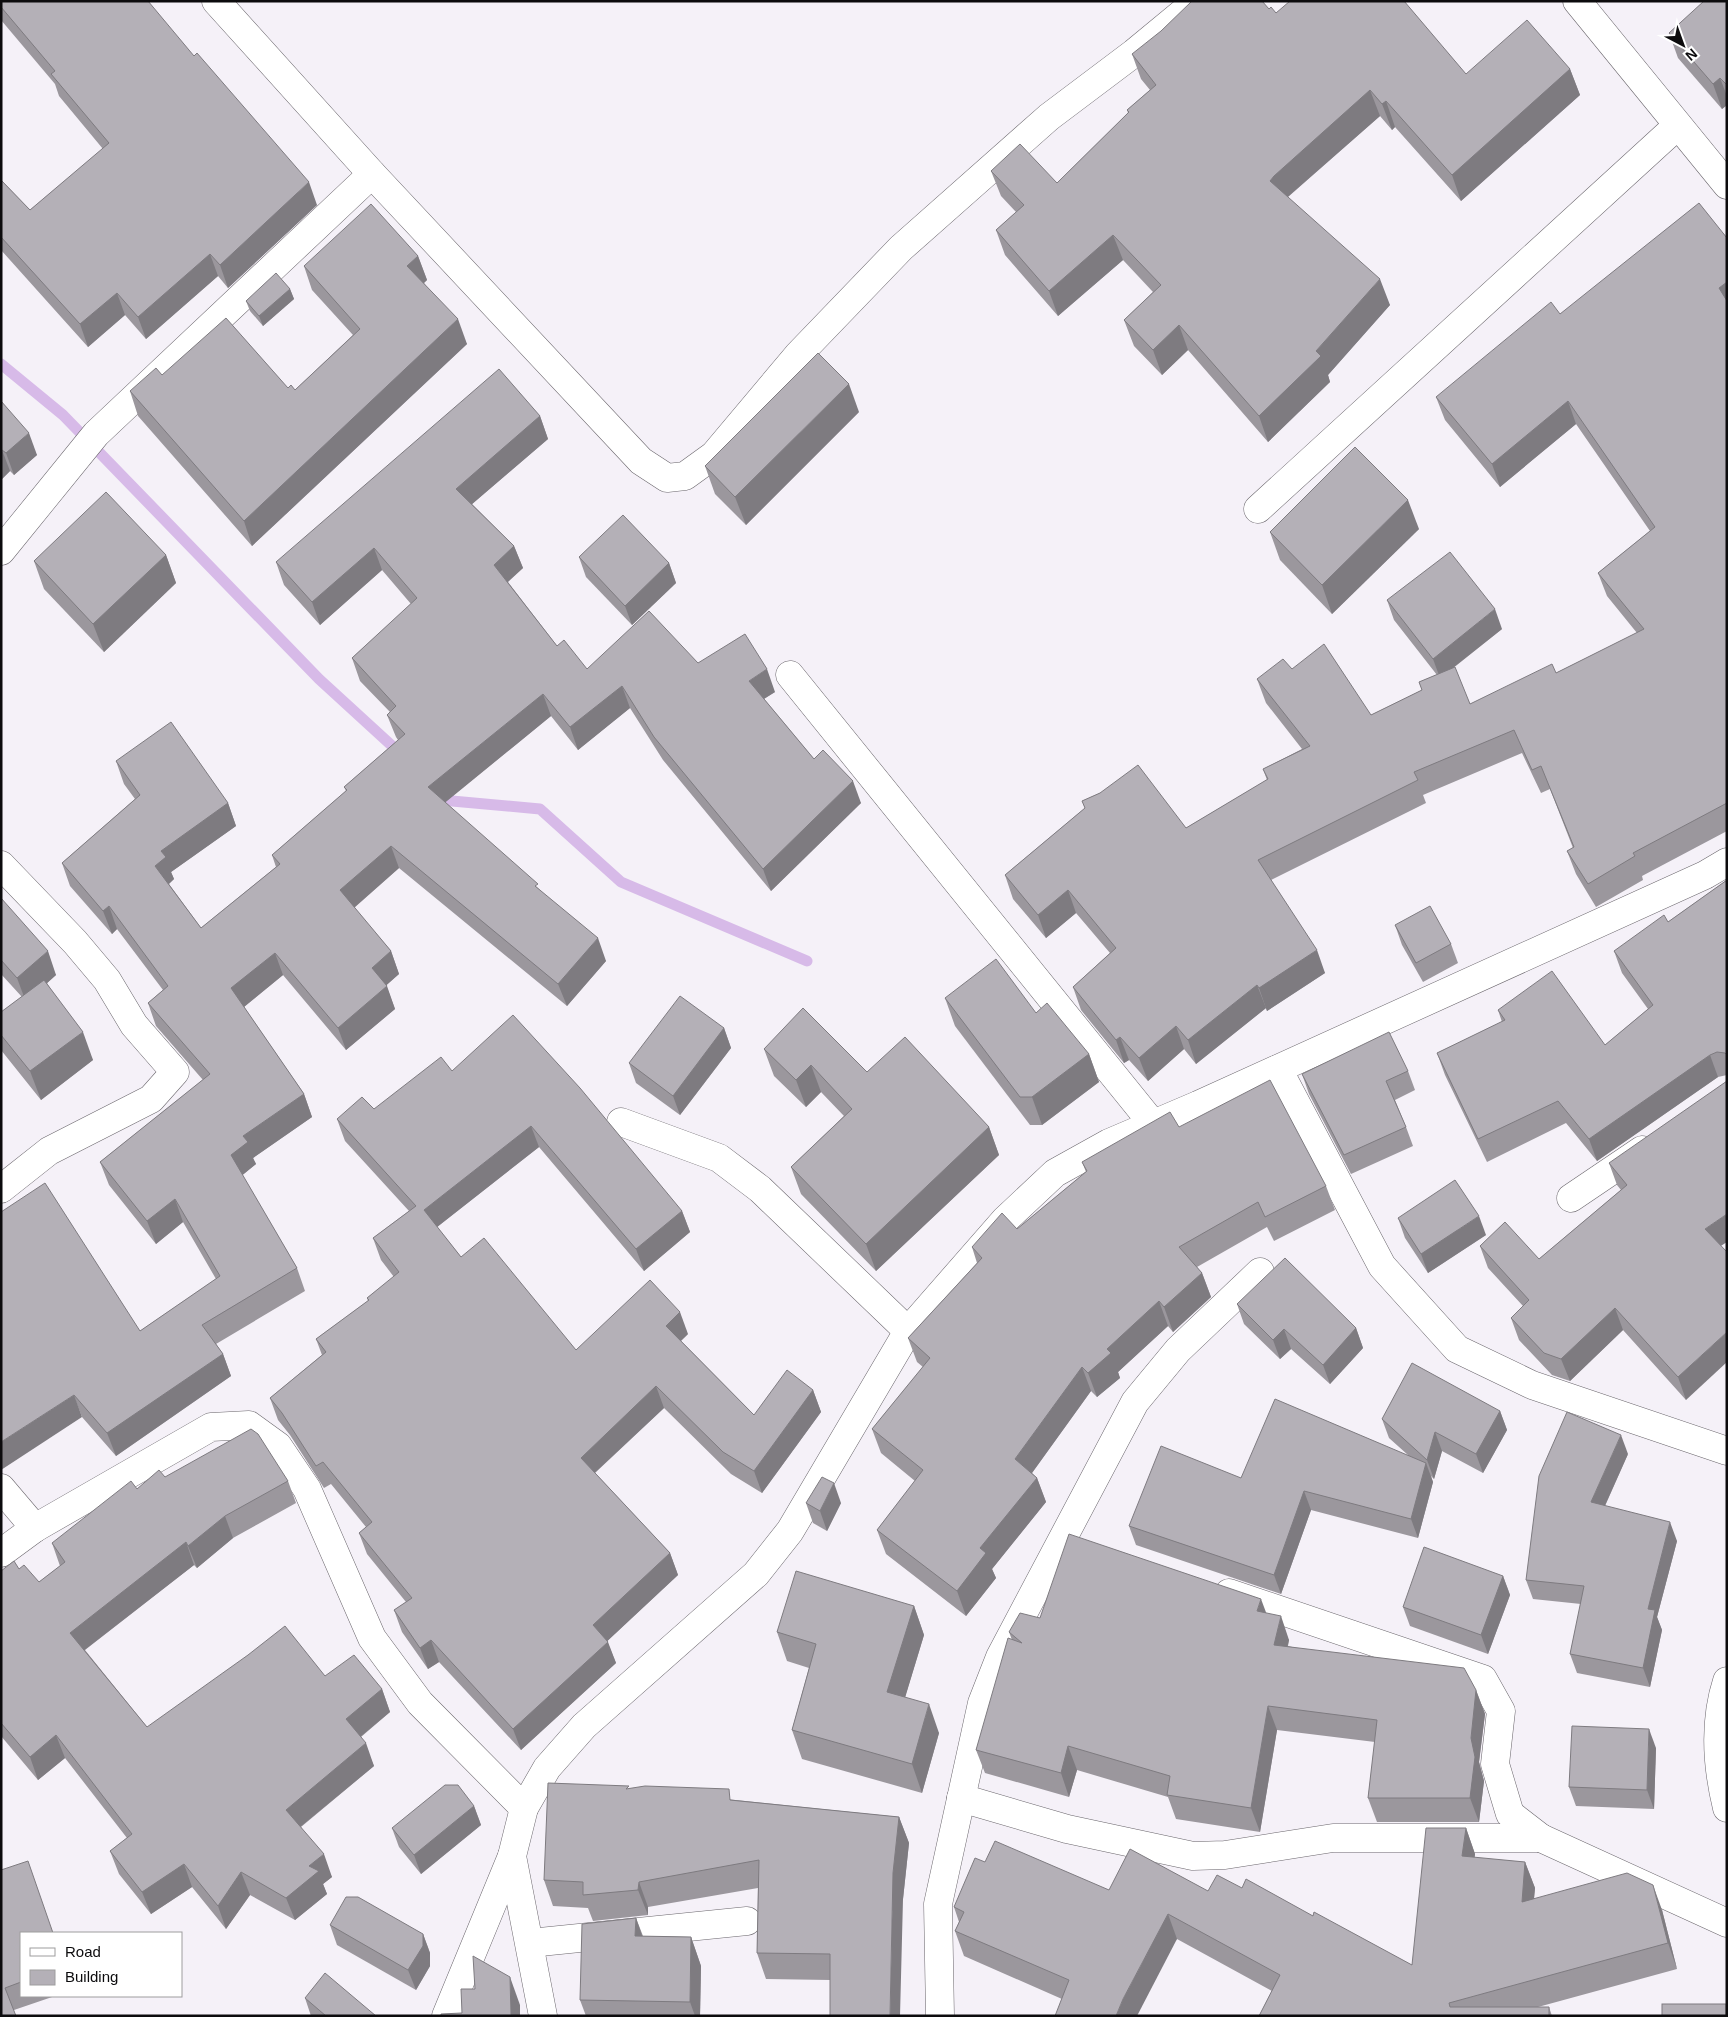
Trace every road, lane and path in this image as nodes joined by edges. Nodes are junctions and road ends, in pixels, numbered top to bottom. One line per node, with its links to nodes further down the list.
1 (216, 1): 5 (street)
2 (1197, 1): 5 (street)
3 (1577, 1): 4 (street)
4 (1677, 126): 6 (street); 7 (street)
5 (372, 174): 8 (street)
6 (1727, 185)
7 (1258, 509)
8 (1, 551)
9 (790, 675): 14 (street)
10 (1727, 862): 12 (street)
11 (1, 865): 16 (street)
12 (1278, 1069): 14 (street); 20 (street)
13 (621, 1122): 19 (street)
14 (1153, 1124): 19 (street)
15 (1661, 1137): 17 (street)
16 (1, 1189)
17 (1571, 1198)
18 (1260, 1272): 26 (street)
19 (908, 1331): 27 (street)
20 (1727, 1451)
21 (1, 1488): 22 (street)
22 (35, 1528): 23 (street); 27 (street)
23 (1, 1553)
24 (1204, 1585): 29 (street)
25 (1727, 1680): 28 (street)
26 (962, 1798): 29 (street); 36 (street)
27 (524, 1808): 30 (street)
28 (1727, 1808)
29 (1541, 1838): 32 (street)
30 (512, 1856): 33 (street); 34 (street)
31 (747, 1921): 33 (street)
32 (1727, 1923)
33 (530, 1943): 35 (street)
34 (446, 2016)
35 (543, 2016)
36 (940, 2016)

